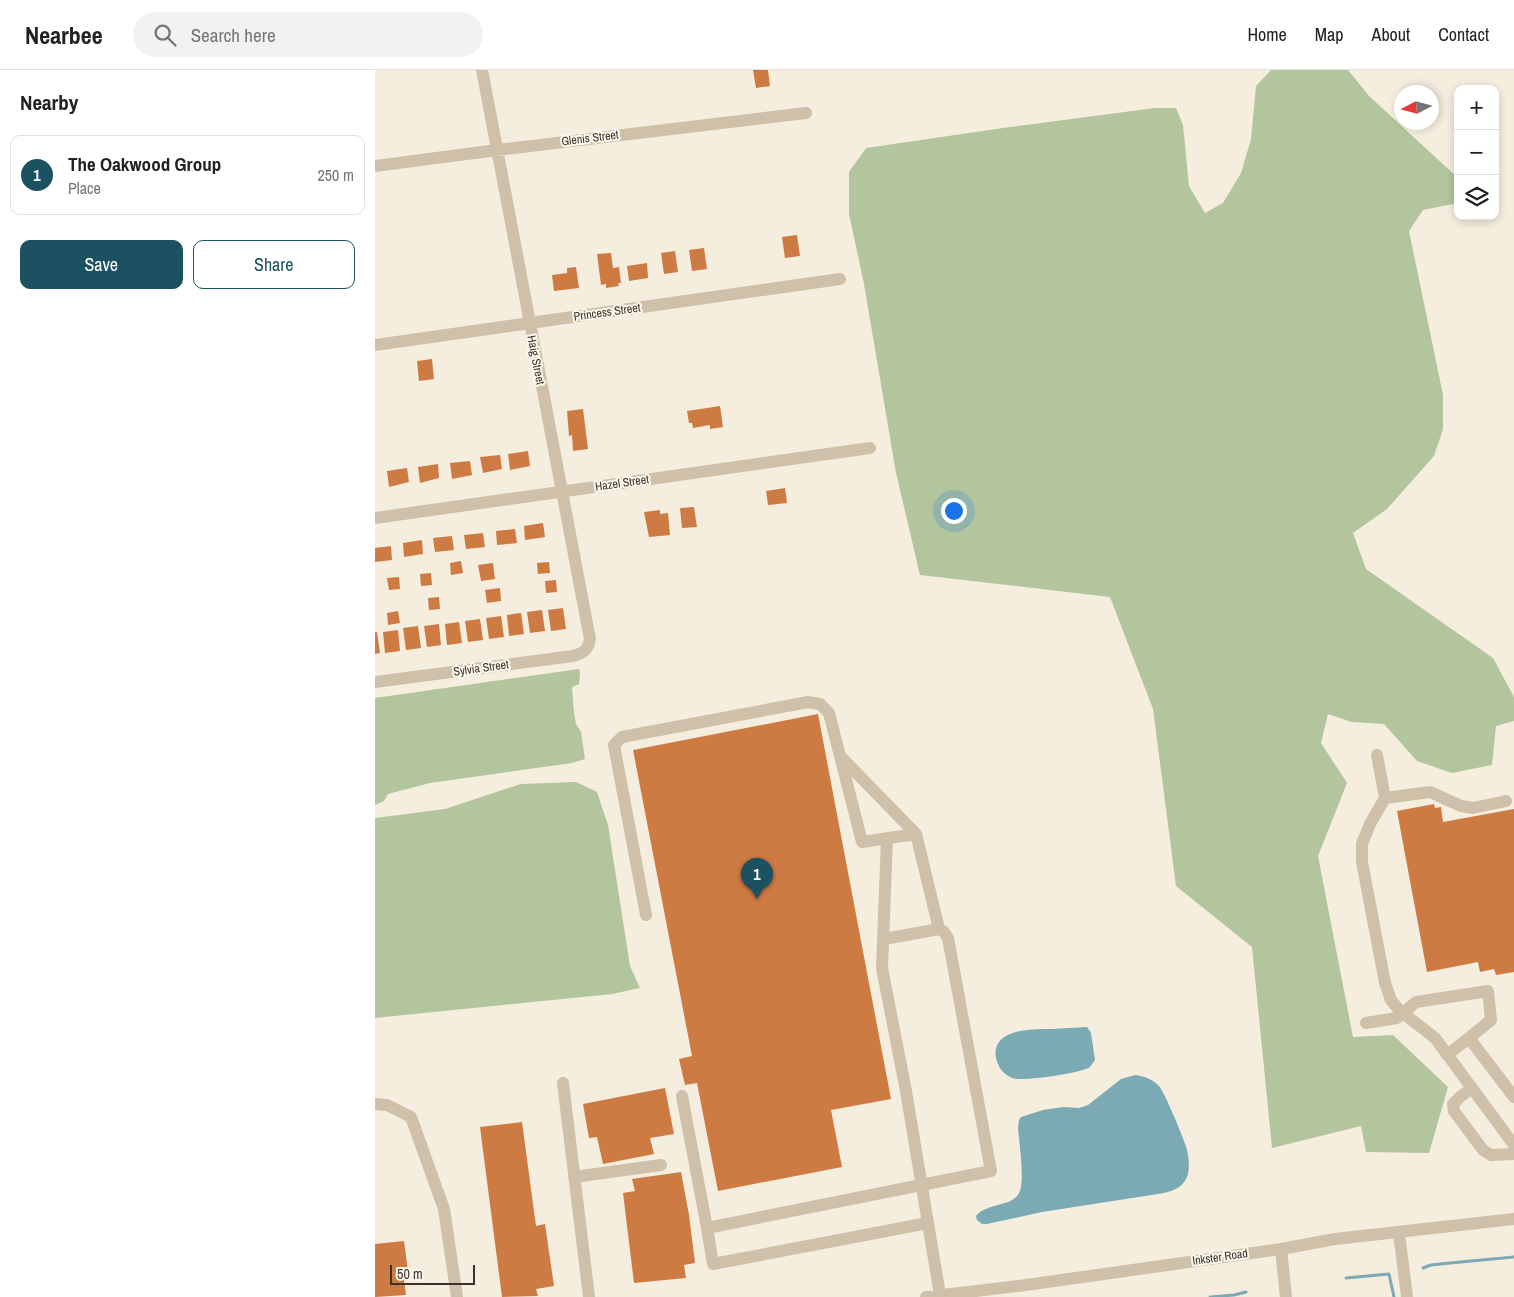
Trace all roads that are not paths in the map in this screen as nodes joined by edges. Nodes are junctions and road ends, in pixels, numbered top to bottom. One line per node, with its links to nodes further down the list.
1 (482, 70): 3 (street, Haig Street)
2 (806, 113): 3 (street, Glenis Street)
3 (497, 150): 4 (street, Glenis Street); 6 (street, Haig Street)
4 (375, 166)
5 (840, 279): 6 (street, Princess Street)
6 (529, 323): 7 (street, Princess Street); 9 (street, Haig Street)
7 (375, 345)
8 (869, 448): 9 (street, Hazel Street)
9 (562, 492): 10 (street, Hazel Street); 11 (street, Haig Street)
10 (375, 518)
11 (586, 650): 12 (street, Sylvia Street)
12 (375, 682)
13 (1377, 755): 15 (street)
14 (841, 757): 17 (street); 18 (street); 19 (street)
15 (1385, 798): 16 (street); 22 (street)
16 (1506, 801)
17 (916, 834): 18 (street); 20 (street)
18 (887, 838): 21 (street)
19 (646, 915)
20 (939, 929): 21 (street); 35 (street)
21 (884, 939): 35 (street)
22 (1403, 1014): 23 (street); 24 (street); 25 (street)
23 (1366, 1023)
24 (1469, 1038): 25 (street); 29 (street)
25 (1447, 1055): 27 (street)
26 (563, 1083): 34 (street)
27 (1472, 1088): 31 (street); 32 (street)
28 (682, 1096): 38 (street)
29 (1514, 1097)
30 (375, 1104): 43 (street)
31 (1514, 1145)
32 (1514, 1154)
33 (661, 1165): 34 (street)
34 (575, 1177): 44 (street)
35 (921, 1185): 37 (street); 38 (street)
36 (1514, 1219): 39 (street, Inkster Road)
37 (928, 1223): 38 (street); 42 (street)
38 (707, 1228)
39 (1399, 1233): 40 (street, Inkster Road); 47 (street)
40 (1281, 1249): 41 (street, Inkster Road); 46 (street)
41 (1027, 1291): 42 (street, Inkster Road)
42 (940, 1295): 45 (street, Inkster Road)
43 (457, 1297)
44 (589, 1297)
45 (926, 1297)
46 (1287, 1297)
47 (1407, 1297)

